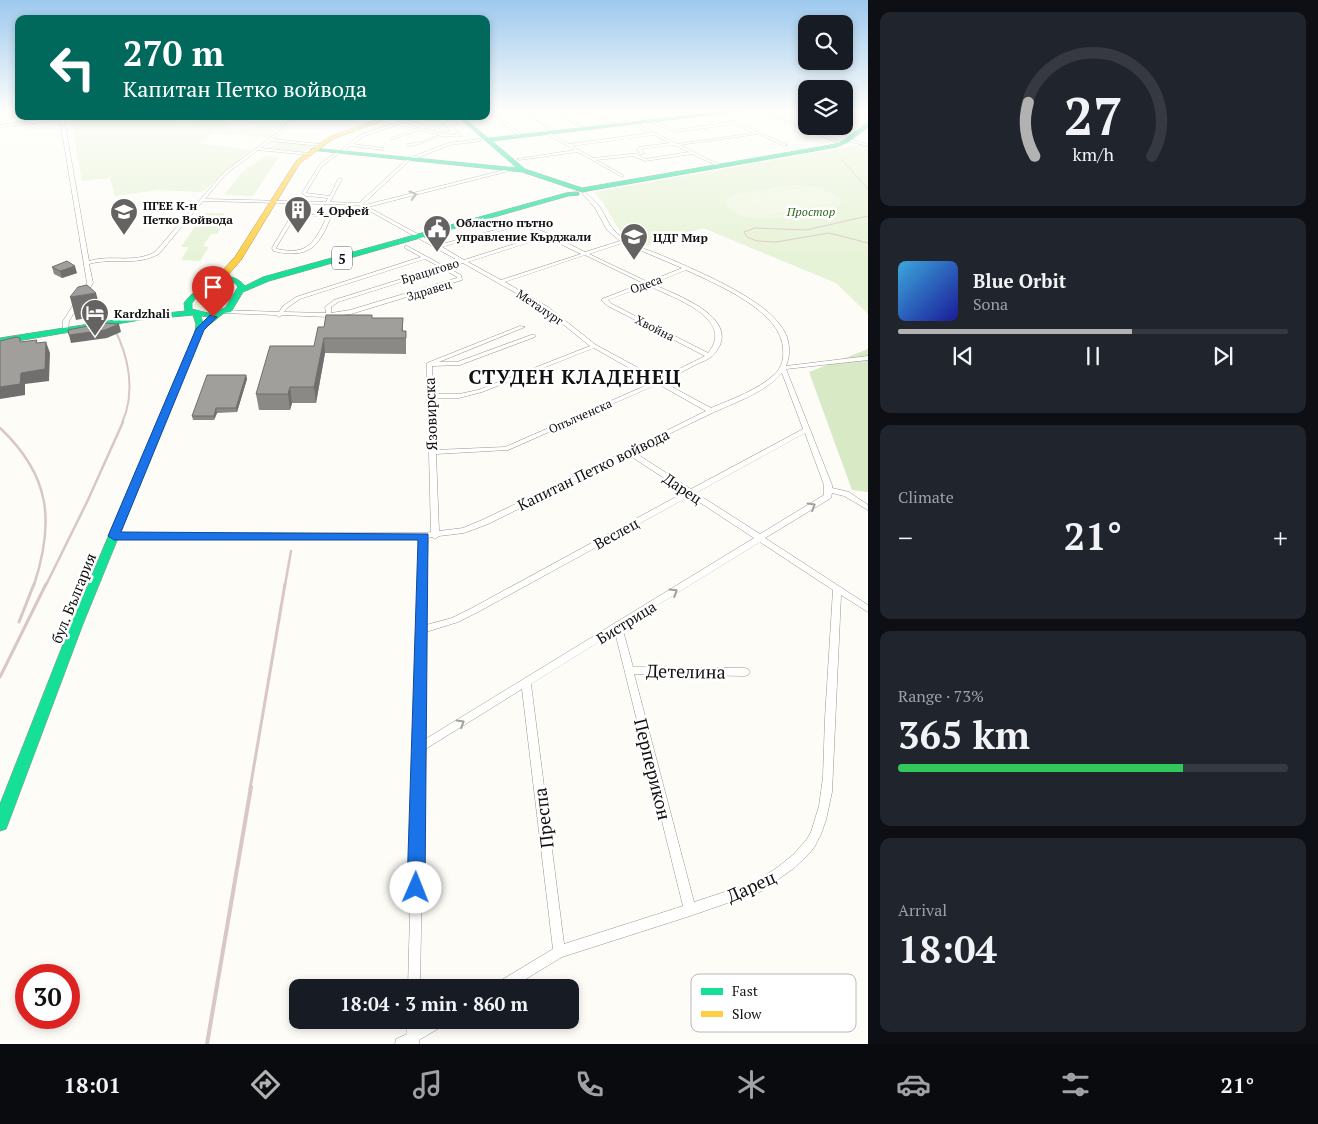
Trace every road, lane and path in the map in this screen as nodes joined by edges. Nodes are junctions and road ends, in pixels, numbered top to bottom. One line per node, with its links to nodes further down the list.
1 (69, 159): 33 (street)
2 (245, 159): 20 (street)
3 (303, 159): 23 (main road)
4 (330, 159): 19 (street)
5 (410, 159): 24 (street)
6 (417, 159): 15 (main road)
7 (421, 159): 14 (main road)
8 (511, 159): 14 (main road)
9 (549, 159): 14 (street)
10 (592, 159): 16 (street)
11 (704, 159): 13 (street)
12 (750, 159): 13 (main road, 5)
13 (717, 165): 18 (main road, 5)
14 (522, 166): 15 (main road); 18 (main road)
15 (508, 170): 26 (street, one-way to 15)
16 (622, 176)
17 (340, 179): 19 (street)
18 (578, 193): 29 (main road, 5); 30 (street)
19 (331, 196): 21 (street)
20 (202, 200): 22 (street); 23 (street, Металург)
21 (327, 203): 23 (street, Металург); 24 (street, Металург)
22 (198, 204): 23 (street, Металург); 36 (street)
23 (272, 204): 25 (street, Металург); 37 (main road)
24 (360, 204): 26 (street, Металург)
25 (333, 207): 26 (street, Металург); 27 (street)
26 (365, 207): 29 (street, Металург)
27 (330, 215): 27 (street)
28 (547, 235): 32 (street); 34 (street); 38 (street, Брацигово)
29 (418, 236): 32 (street, Металург); 44 (main road, 5)
30 (623, 241): 34 (street); 41 (street)
31 (407, 247): 35 (street, Здравец)
32 (438, 247): 38 (street, Металург)
33 (86, 254): 36 (street); 39 (street)
34 (584, 254): 43 (street); 45 (street)
35 (425, 257): 40 (street, Здравец); 49 (street)
36 (106, 258): 39 (street)
37 (238, 258): 42 (main road); 44 (main road)
38 (463, 261): 40 (street, Брацигово); 43 (street, Металург)
39 (88, 263): 53 (street)
40 (444, 267): 50 (street, Брацигово); 50 (street, Здравец)
41 (685, 269): 45 (street, Одеса); 60 (street)
42 (215, 280): 44 (main road, 5); 47 (main road)
43 (501, 282): 56 (street, Металург)
44 (238, 284): 48 (main road)
45 (647, 284): 46 (street, Одеса); 57 (street)
46 (606, 298): 57 (street, Хвойна)
47 (192, 310): 48 (main road); 52 (main road); 53 (main road)
48 (229, 311): 49 (street); 52 (main road, бул. България)
49 (279, 315): 50 (street)
50 (332, 315)
51 (522, 327): 59 (street, Язовирска)
52 (200, 329): 70 (main road, бул. България)
53 (65, 331): 55 (main road)
54 (533, 336): 59 (street)
55 (0, 342)
56 (594, 346): 61 (street, Металург); 62 (street)
57 (709, 356): 61 (street, Опълченска)
58 (868, 358): 60 (street)
59 (429, 364): 62 (street, Язовирска)
60 (783, 368): 63 (street, Капитан Петко войвода); 64 (street)
61 (658, 382): 63 (street, Металург); 65 (street, Опълченска)
62 (430, 396): 65 (street, Язовирска)
63 (711, 411): 66 (street, Капитан Петко войвода)
64 (807, 429): 67 (street); 68 (street, Веслец)
65 (431, 452): 71 (street, Язовирска)
66 (630, 452): 68 (street, Дарец); 71 (street, Капитан Петко войвода)
67 (829, 490): 69 (street); 72 (street, Бистрица, one-way to 67)
68 (690, 493): 72 (street, Дарец); 76 (street, Веслец)
69 (868, 508)
70 (114, 536): 71 (street, Капитан Петко войвода); 81 (main road, бул. България)
71 (429, 536): 76 (street, Язовирска)
72 (758, 539): 73 (street, Дарец); 75 (street, Бистрица, one-way to 72)
73 (837, 589): 74 (street, Дарец); 82 (street, Дарец)
74 (868, 609)
75 (618, 627): 77 (street, Перперикон); 79 (street, Бистрица)
76 (422, 630): 80 (street, Язовирска)
77 (628, 670): 78 (street, Детелина); 82 (street, Перперикон)
78 (745, 672)
79 (526, 684): 80 (street, Бистрица, one-way to 79); 83 (street, Преспа)
80 (419, 748): 84 (street, Язовирска)
81 (0, 824)
82 (690, 910): 83 (street, Дарец)
83 (559, 952): 85 (street, Дарец)
84 (414, 979)
85 (513, 979)
86 (430, 1029): 87 (street)
87 (413, 1041): 88 (street)
88 (400, 1044)

